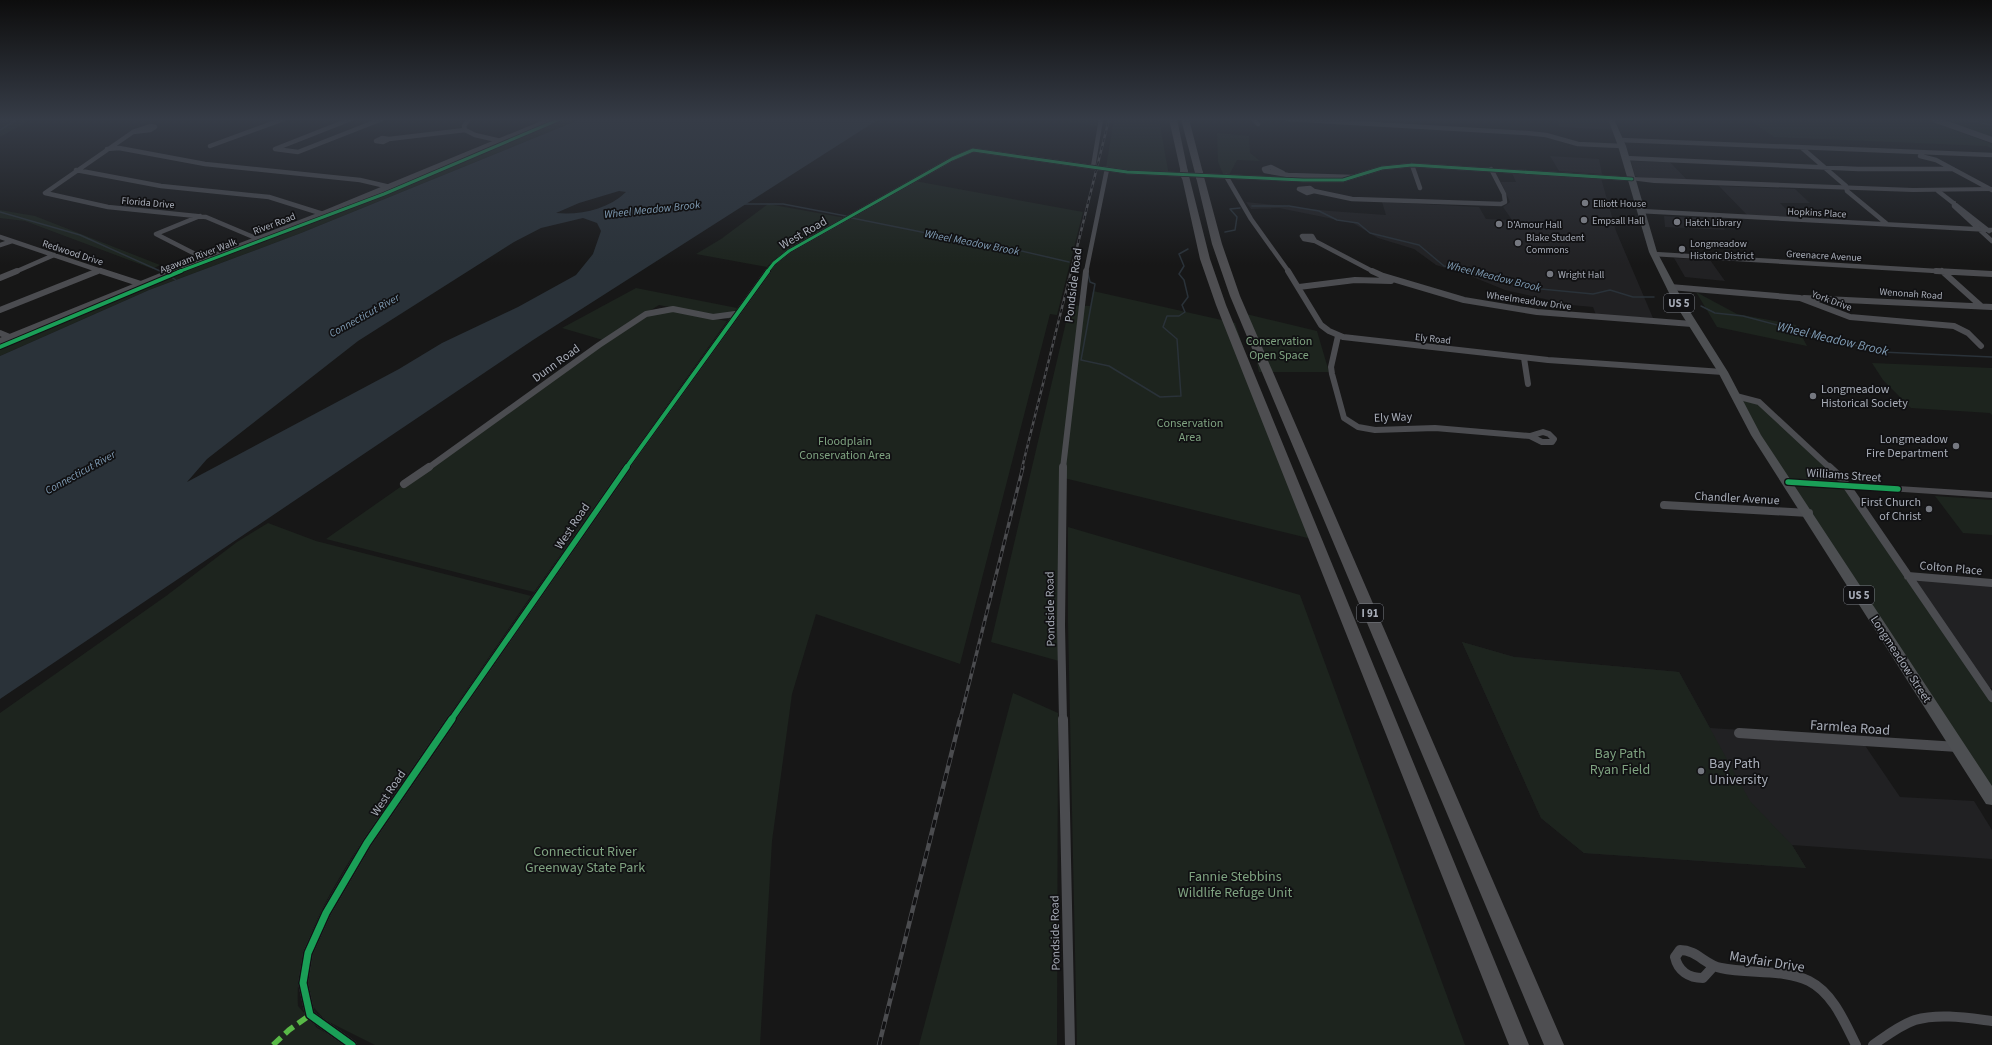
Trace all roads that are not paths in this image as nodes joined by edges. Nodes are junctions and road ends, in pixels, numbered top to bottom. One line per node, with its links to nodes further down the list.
1 (79, 168): 16 (street, Florida Drive)
2 (241, 168): 23 (street)
3 (435, 168): 23 (street, River Road)
4 (936, 168): 61 (street, West Road)
5 (1095, 168): 17 (street)
6 (1189, 168): 19 (highway, I 91)
7 (1191, 168): 19 (highway, I 91)
8 (1384, 168): 21 (street)
9 (1413, 168): 24 (street)
10 (1467, 168): 14 (street)
11 (1629, 168): 22 (main road, Longmeadow Street / US 5)
12 (1819, 168): 13 (street)
13 (1824, 168): 15 (street); 25 (street)
14 (1492, 169): 22 (street); 28 (street)
15 (1953, 169): 26 (street)
16 (76, 170): 31 (street); 32 (street, Florida Drive)
17 (1107, 173): 20 (street); 89 (street, Pondside Road)
18 (1284, 174): 21 (street)
19 (1192, 175): 90 (highway, I 91); 91 (highway, I 91)
20 (1226, 176): 21 (street); 53 (street, Ely Road)
21 (1354, 177)
22 (1632, 179): 25 (main road); 30 (main road, Longmeadow Street / US 5)
23 (390, 187): 31 (street, River Road)
24 (1420, 188)
25 (1847, 188): 27 (main road); 33 (street)
26 (1992, 190): 27 (main road)
27 (1938, 191): 29 (street)
28 (1314, 192)
29 (1955, 203): 34 (street); 35 (street)
30 (1640, 211): 33 (street, Hopkins Place); 42 (main road, Longmeadow Street / US 5)
31 (323, 214): 37 (street, River Road)
32 (200, 216): 37 (street, Florida Drive); 44 (street)
33 (1887, 225): 34 (street, Hopkins Place)
34 (1980, 230): 35 (street, Hopkins Place); 40 (street)
35 (1991, 231)
36 (0, 237): 38 (street, Redwood Drive)
37 (258, 239): 44 (street, River Road)
38 (12, 241): 41 (street); 43 (street, Redwood Drive)
39 (1315, 241): 45 (street, Wheelmeadow Drive)
40 (1992, 241)
41 (0, 245)
42 (1654, 254): 47 (street, Greenacre Avenue); 54 (main road, Longmeadow Street / US 5)
43 (54, 255): 46 (street, Redwood Drive); 49 (street)
44 (205, 259): 52 (street, River Road)
45 (1369, 269): 50 (street); 51 (street, Wheelmeadow Drive)
46 (100, 270): 52 (street, Redwood Drive); 60 (street)
47 (1942, 271): 48 (street, Greenacre Avenue); 57 (street)
48 (1992, 274)
49 (0, 278)
50 (1361, 280): 51 (street); 53 (street)
51 (1399, 282): 62 (street, Wheelmeadow Drive)
52 (141, 284): 65 (street, River Road)
53 (1299, 287): 64 (street, Ely Road)
54 (1670, 287): 55 (street, York Drive); 62 (main road, Longmeadow Street / US 5)
55 (1800, 298): 56 (street, Wenonah Road); 58 (street, York Drive)
56 (1830, 298): 57 (street, Wenonah Road); 58 (street)
57 (1981, 306): 59 (street, Wenonah Road)
58 (1825, 307): 67 (street, York Drive)
59 (1992, 307)
60 (0, 310)
61 (735, 314): 74 (street, Dunn Road); 88 (street, West Road)
62 (1692, 324): 69 (main road, Longmeadow Street / US 5)
63 (0, 333): 65 (street)
64 (1338, 336): 68 (street, Ely Road); 72 (street, Ely Way)
65 (12, 338): 66 (street, River Road)
66 (0, 342)
67 (1980, 346)
68 (1524, 358): 69 (street, Ely Road); 70 (street)
69 (1723, 372): 71 (main road, Longmeadow Street / US 5)
70 (1528, 384)
71 (1736, 396): 73 (main road, Longmeadow Street / US 5); 75 (street)
72 (1530, 436)
73 (1788, 482): 75 (main road, Williams Street); 78 (main road, Longmeadow Street / US 5)
74 (404, 484)
75 (1846, 485): 76 (main road, Williams Street); 79 (street)
76 (1992, 495)
77 (1664, 505): 78 (street, Chandler Avenue)
78 (1809, 514): 84 (main road, Longmeadow Street / US 5)
79 (1908, 576): 80 (street, Colton Place); 81 (street)
80 (1992, 583)
81 (1988, 688): 82 (street)
82 (1992, 698)
83 (1739, 733): 84 (street, Farmlea Road)
84 (1959, 747): 85 (main road, Longmeadow Street / US 5)
85 (1992, 799)
86 (1713, 967): 92 (street, Mayfair Drive)
87 (1992, 1021): 93 (street)
88 (352, 1045)
89 (1070, 1045)
90 (1519, 1045)
91 (1554, 1045)
92 (1856, 1045)
93 (1873, 1045)

